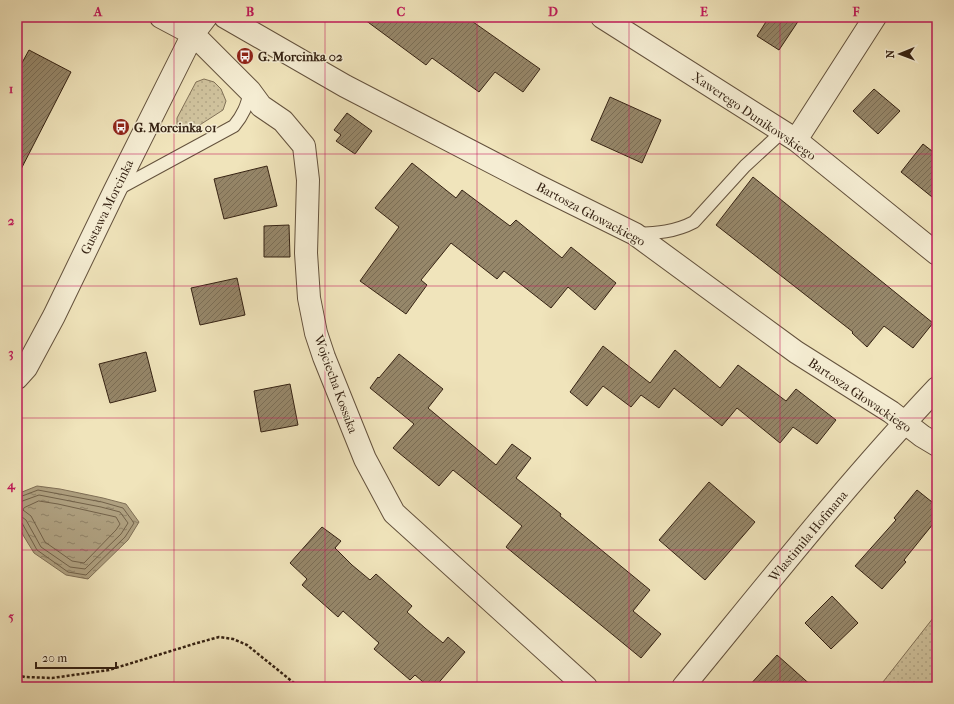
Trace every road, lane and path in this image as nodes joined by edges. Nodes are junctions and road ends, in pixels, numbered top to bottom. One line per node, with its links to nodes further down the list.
1 (161, 17): 6 (street)
2 (206, 17): 6 (street)
3 (225, 17): 10 (street, Bartosza Głowackiego)
4 (602, 17): 8 (street, Xawerego Dunikowskiego)
5 (875, 17): 8 (street)
6 (193, 34): 7 (street, Wojciecha Kossaka); 9 (street, Gustawa Morcinka)
7 (250, 91): 9 (lane); 18 (street, Wojciecha Kossaka)
8 (789, 136): 10 (lane); 11 (street, Xawerego Dunikowskiego)
9 (115, 190): 12 (street, Gustawa Morcinka)
10 (635, 234): 14 (street, Bartosza Głowackiego)
11 (937, 254)
12 (17, 378)
13 (937, 388): 14 (street, Wlastimila Hofmana)
14 (905, 423): 15 (street, Bartosza Głowackiego); 19 (street, Wlastimila Hofmana)
15 (937, 445)
16 (17, 675): 17 (path)
17 (299, 687)
18 (586, 687)
19 (683, 687)

